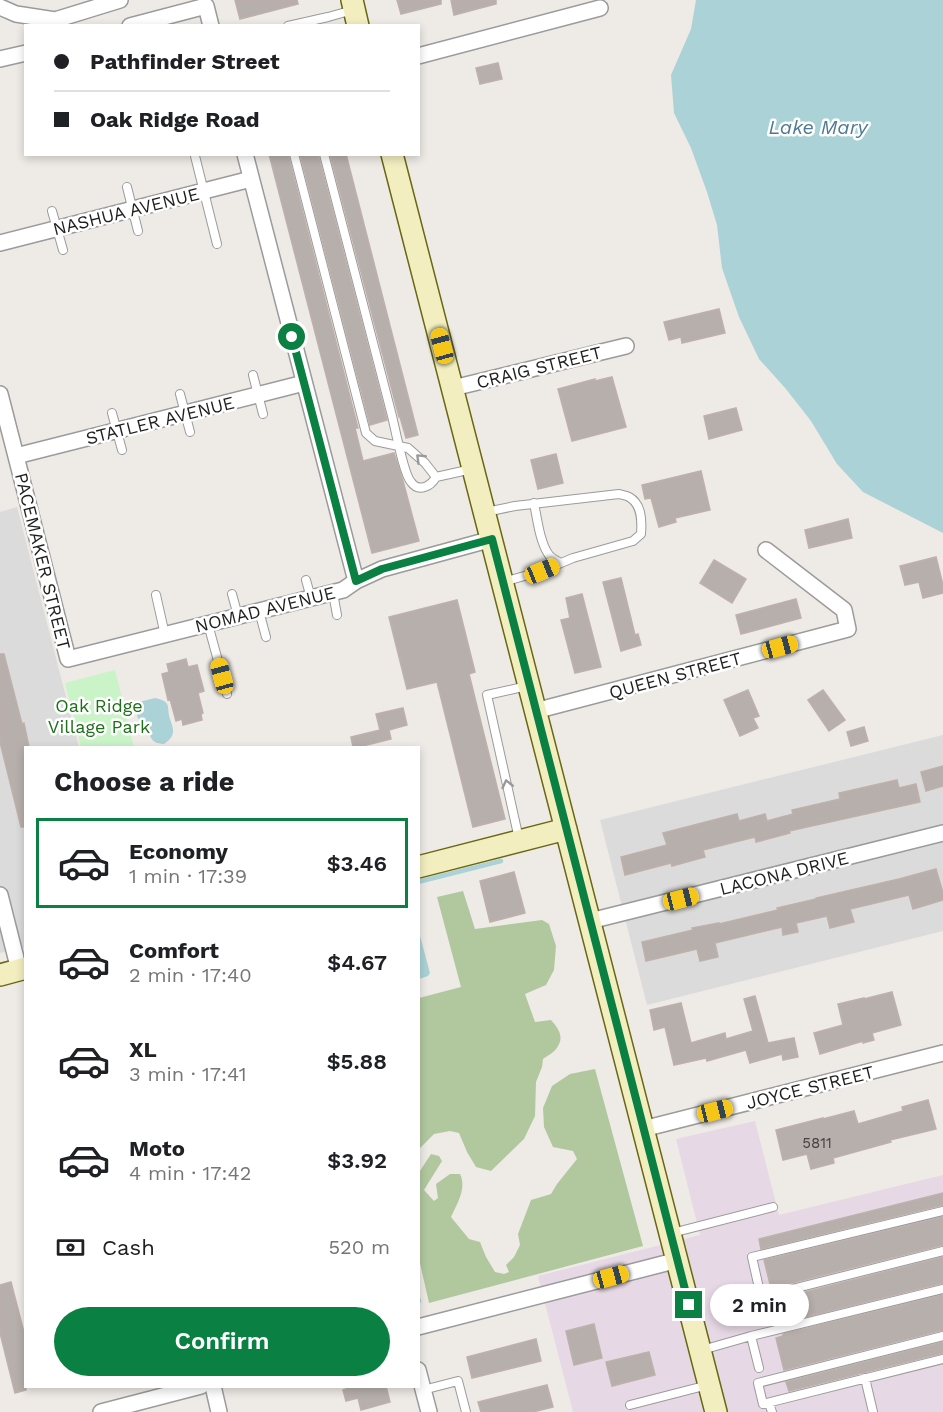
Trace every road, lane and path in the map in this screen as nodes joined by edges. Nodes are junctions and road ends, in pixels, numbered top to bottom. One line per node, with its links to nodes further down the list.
1 (120, 0): 2 (street)
2 (0, 7)
3 (600, 8): 9 (street)
4 (355, 12): 7 (lane)
5 (138, 24): 6 (street)
6 (210, 24)
7 (297, 24)
8 (24, 53): 10 (street)
9 (420, 55)
10 (0, 59)
11 (195, 156): 18 (lane)
12 (245, 156): 16 (street)
13 (295, 156): 38 (lane)
14 (325, 156): 38 (lane)
15 (393, 156): 29 (main road)
16 (251, 179): 18 (street, NASHUA AVENUE); 28 (street)
17 (127, 187): 19 (lane)
18 (204, 191): 19 (street, NASHUA AVENUE); 24 (lane)
19 (132, 209): 21 (street, NASHUA AVENUE); 22 (lane)
20 (52, 211): 21 (lane)
21 (57, 229): 23 (street, NASHUA AVENUE); 25 (lane)
22 (138, 231)
23 (0, 243)
24 (217, 244)
25 (63, 250)
26 (626, 345): 29 (street, CRAIG STREET)
27 (253, 375): 32 (lane)
28 (304, 383): 32 (street, STATLER AVENUE); 49 (street)
29 (453, 388): 41 (main road)
30 (0, 394): 40 (street, PACEMAKER STREET)
31 (180, 394): 34 (lane)
32 (258, 394): 34 (street, STATLER AVENUE); 35 (lane)
33 (112, 412): 36 (lane)
34 (185, 413): 36 (street, STATLER AVENUE); 37 (lane)
35 (263, 414)
36 (117, 431): 39 (lane); 40 (street, STATLER AVENUE)
37 (190, 432)
38 (400, 447): 42 (lane, one-way to 38); 42 (lane)
39 (122, 450)
40 (16, 456): 61 (street, PACEMAKER STREET)
41 (473, 469): 42 (lane); 44 (main road)
42 (436, 477)
43 (534, 504): 44 (lane); 47 (lane); 47 (lane)
44 (485, 512): 45 (main road)
45 (492, 539): 49 (street, NOMAD AVENUE); 50 (main road)
46 (766, 550): 64 (street, QUEEN STREET)
47 (561, 563): 50 (lane)
48 (306, 580): 54 (lane)
49 (356, 581): 51 (street, NOMAD AVENUE)
50 (502, 582): 62 (main road)
51 (333, 593): 54 (street, NOMAD AVENUE); 56 (lane)
52 (232, 594): 57 (lane)
53 (156, 595): 59 (lane)
54 (311, 598): 55 (street, NOMAD AVENUE)
55 (259, 611): 57 (street, NOMAD AVENUE); 60 (lane)
56 (337, 615)
57 (238, 616): 58 (street, NOMAD AVENUE)
58 (208, 624): 59 (street, NOMAD AVENUE); 63 (lane)
59 (165, 635): 61 (street, NOMAD AVENUE)
60 (266, 637)
61 (68, 659)
62 (529, 686): 64 (main road); 67 (lane, one-way to 62)
63 (227, 694)
64 (535, 711): 65 (main road)
65 (566, 829): 67 (main road); 70 (main road)
66 (943, 833): 70 (street, LACONA DRIVE)
67 (520, 841): 68 (main road)
68 (420, 866)
69 (0, 896): 71 (street)
70 (590, 921): 73 (main road)
71 (15, 971)
72 (943, 1053): 73 (street, JOYCE STREET)
73 (643, 1129): 76 (main road)
74 (773, 1207): 76 (lane)
75 (943, 1211): 77 (lane)
76 (670, 1233): 78 (main road)
77 (943, 1251)
78 (678, 1260): 80 (street); 83 (main road)
79 (943, 1289): 81 (lane)
80 (420, 1326)
81 (751, 1336): 83 (lane); 85 (lane)
82 (943, 1336): 92 (lane)
83 (700, 1350): 88 (main road)
84 (943, 1359): 87 (lane)
85 (759, 1368)
86 (420, 1378): 91 (street)
87 (865, 1378): 92 (lane); 100 (lane)
88 (709, 1385): 93 (lane); 98 (main road)
89 (193, 1388): 94 (street)
90 (213, 1388): 95 (street)
91 (423, 1390): 96 (street); 97 (lane)
92 (770, 1403): 99 (lane)
93 (630, 1405)
94 (101, 1412)
95 (219, 1412)
96 (429, 1412)
97 (466, 1412)
98 (716, 1412)
99 (772, 1412)
100 (873, 1412)

